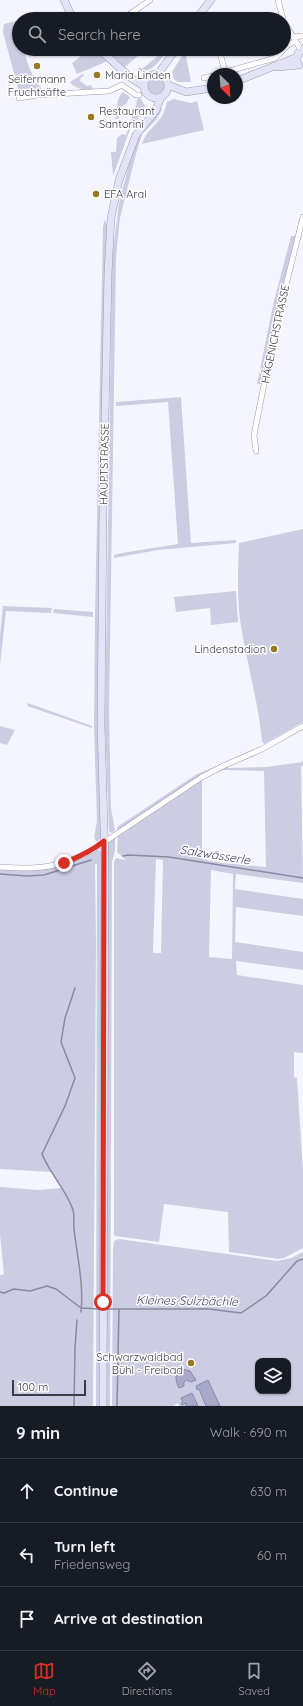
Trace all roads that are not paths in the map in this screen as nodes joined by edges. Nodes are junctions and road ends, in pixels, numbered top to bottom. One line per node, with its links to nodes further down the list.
1 (64, 0): 5 (street)
2 (150, 0): 6 (street)
3 (211, 0): 7 (street)
4 (278, 0): 8 (street)
5 (70, 12)
6 (133, 12)
7 (202, 12)
8 (281, 12)
9 (291, 34): 11 (street)
10 (303, 36): 11 (street)
11 (294, 39): 12 (street); 13 (street)
12 (291, 42)
13 (302, 50): 18 (street)
14 (107, 56): 23 (street)
15 (172, 56): 24 (street); 29 (street)
16 (221, 56): 20 (street)
17 (277, 56): 21 (street)
18 (297, 57): 19 (street); 22 (street)
19 (301, 66): 22 (street)
20 (225, 68)
21 (240, 68)
22 (272, 68): 28 (street)
23 (127, 73): 26 (street); 30 (street)
24 (158, 74): 26 (street); 29 (street)
25 (207, 77): 27 (street)
26 (147, 78): 30 (street)
27 (204, 78)
28 (243, 79)
29 (166, 82): 32 (street); 34 (street)
30 (144, 86): 36 (street)
31 (207, 89): 32 (street)
32 (186, 92): 34 (street)
33 (139, 95): 35 (street)
34 (164, 95): 36 (street); 37 (street, HAUPTSTRASSE)
35 (19, 98)
36 (152, 98): 37 (street, HAUPTSTRASSE)
37 (149, 117): 41 (street, HAUPTSTRASSE)
38 (303, 217): 39 (street, HÄGENICHSTRASSE)
39 (256, 451)
40 (303, 726): 41 (street)
41 (104, 841): 42 (street); 43 (street, HAUPTSTRASSE)
42 (0, 867)
43 (103, 1406)

